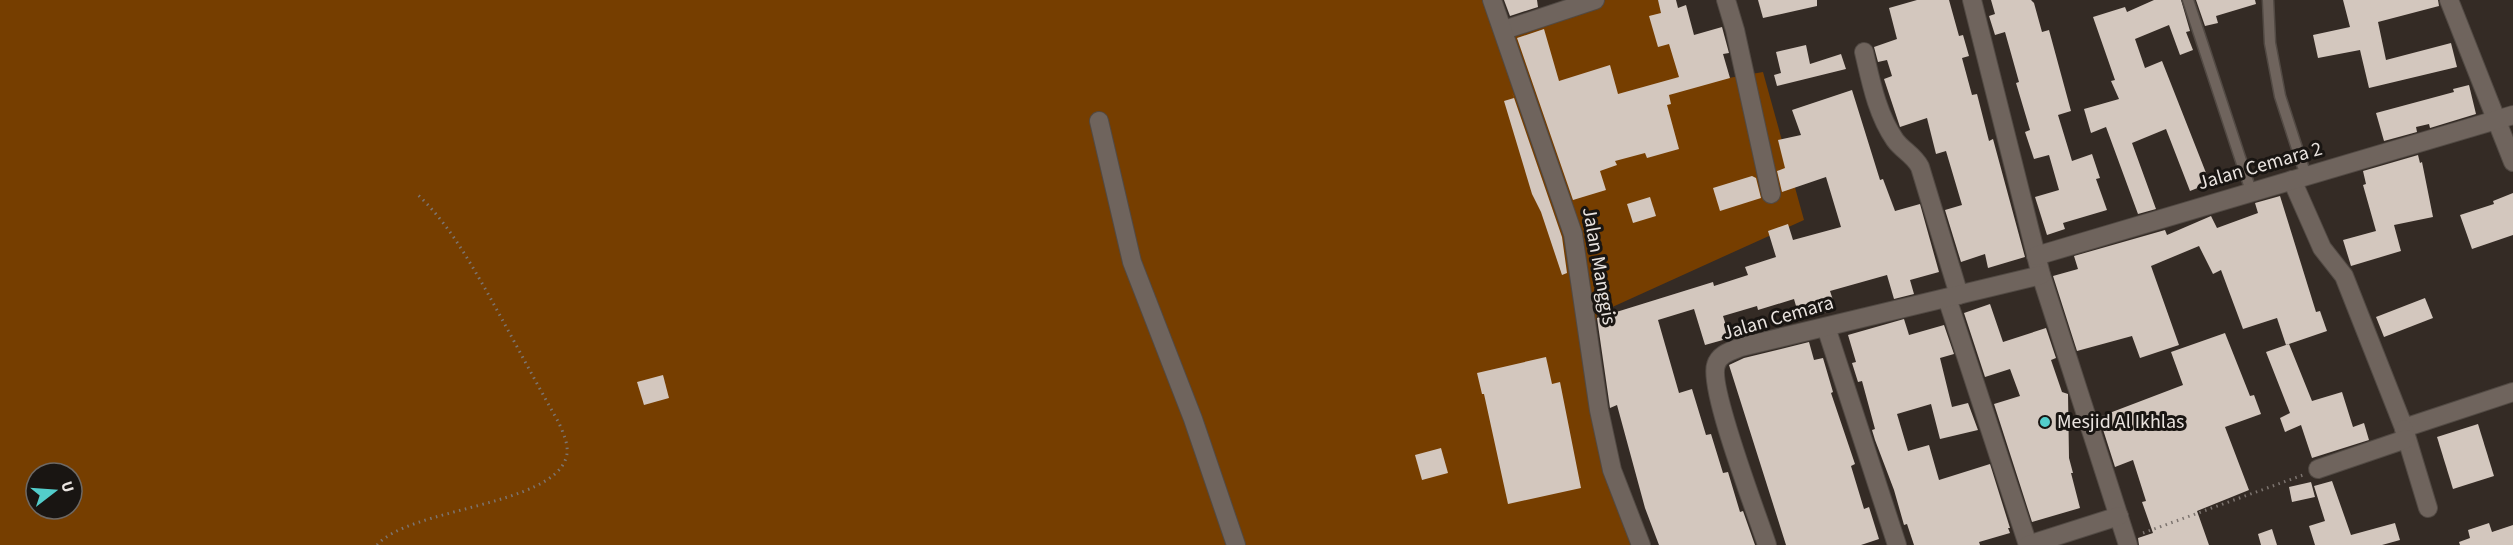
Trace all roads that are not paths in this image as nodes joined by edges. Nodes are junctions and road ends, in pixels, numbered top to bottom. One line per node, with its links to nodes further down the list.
1 (1492, 0): 8 (street, Jalan Manggis)
2 (1595, 0): 8 (street)
3 (1726, 0): 15 (street)
4 (1972, 0): 16 (street)
5 (2188, 0): 14 (lane)
6 (2268, 0): 13 (lane)
7 (2450, 0): 10 (street)
8 (1504, 30): 27 (street, Jalan Manggis)
9 (1864, 52): 18 (street)
10 (2505, 118): 12 (street); 13 (street, Jalan Cemara 2)
11 (1099, 121): 26 (street)
12 (2513, 162)
13 (2299, 178): 14 (street, Jalan Cemara 2); 21 (street)
14 (2251, 191): 16 (street, Jalan Cemara 2)
15 (1771, 194)
16 (2036, 256): 17 (street)
17 (2041, 275): 18 (street, Jalan Cemara); 24 (street)
18 (1953, 297): 19 (street, Jalan Cemara); 30 (street)
19 (1826, 327): 28 (street, Jalan Cemara); 29 (street)
20 (2513, 392): 21 (street)
21 (2405, 433): 22 (street); 23 (street)
22 (2319, 469)
23 (2427, 508)
24 (2119, 516): 25 (street); 30 (street)
25 (2127, 542)
26 (1236, 545)
27 (1641, 545)
28 (1767, 545)
29 (1897, 545)
30 (2028, 545)

